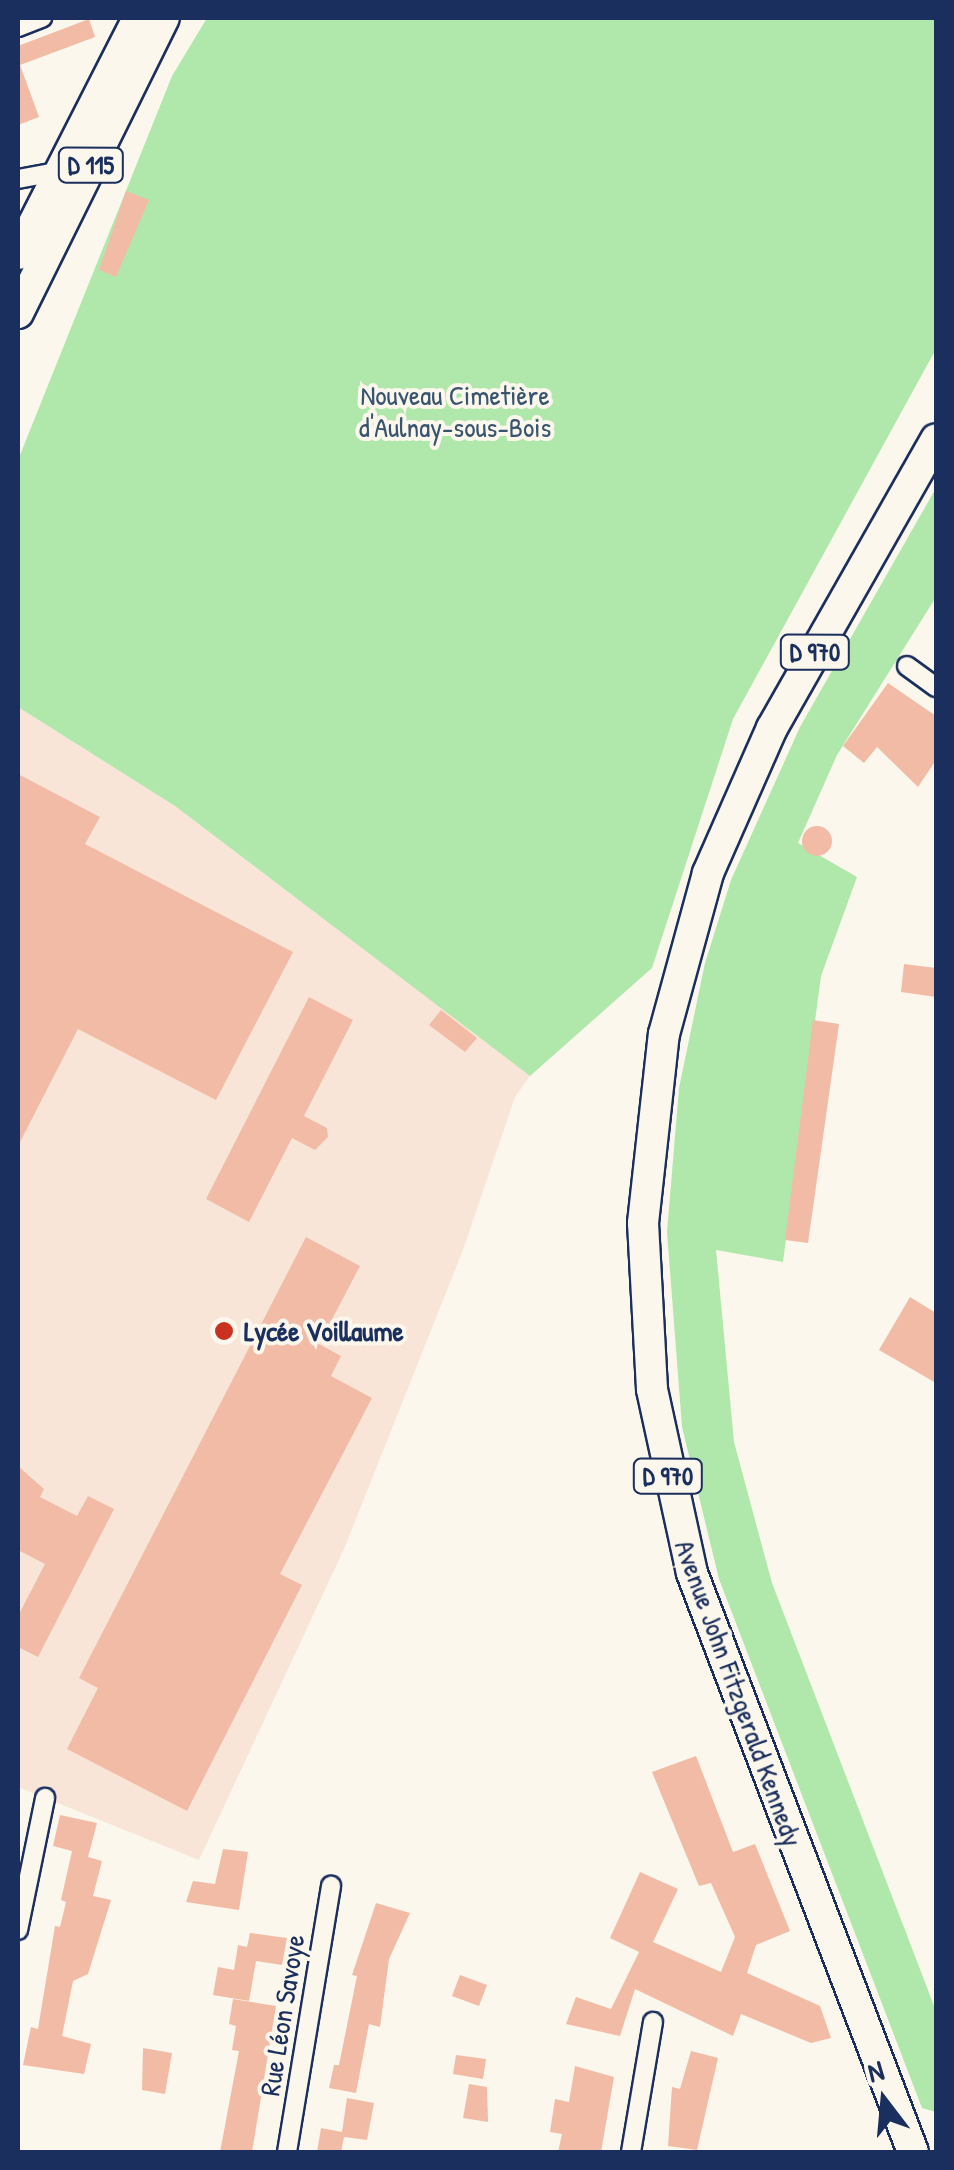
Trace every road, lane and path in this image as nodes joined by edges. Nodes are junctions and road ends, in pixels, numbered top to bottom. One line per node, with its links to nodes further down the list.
1 (42, 18): 4 (street)
2 (138, 18): 5 (main road, D 115)
3 (164, 18): 8 (main road, D 115)
4 (18, 27)
5 (61, 171): 6 (street); 7 (main road, D 115)
6 (18, 178)
7 (18, 254)
8 (18, 313)
9 (936, 439): 18 (main road, Avenue John Fitzgerald Kennedy / D 970)
10 (907, 666): 11 (street)
11 (936, 687)
12 (46, 1798): 14 (street)
13 (331, 1886): 16 (street, Rue Léon Savoye)
14 (18, 1930)
15 (654, 2022): 17 (street)
16 (288, 2152)
17 (630, 2152)
18 (913, 2152)

